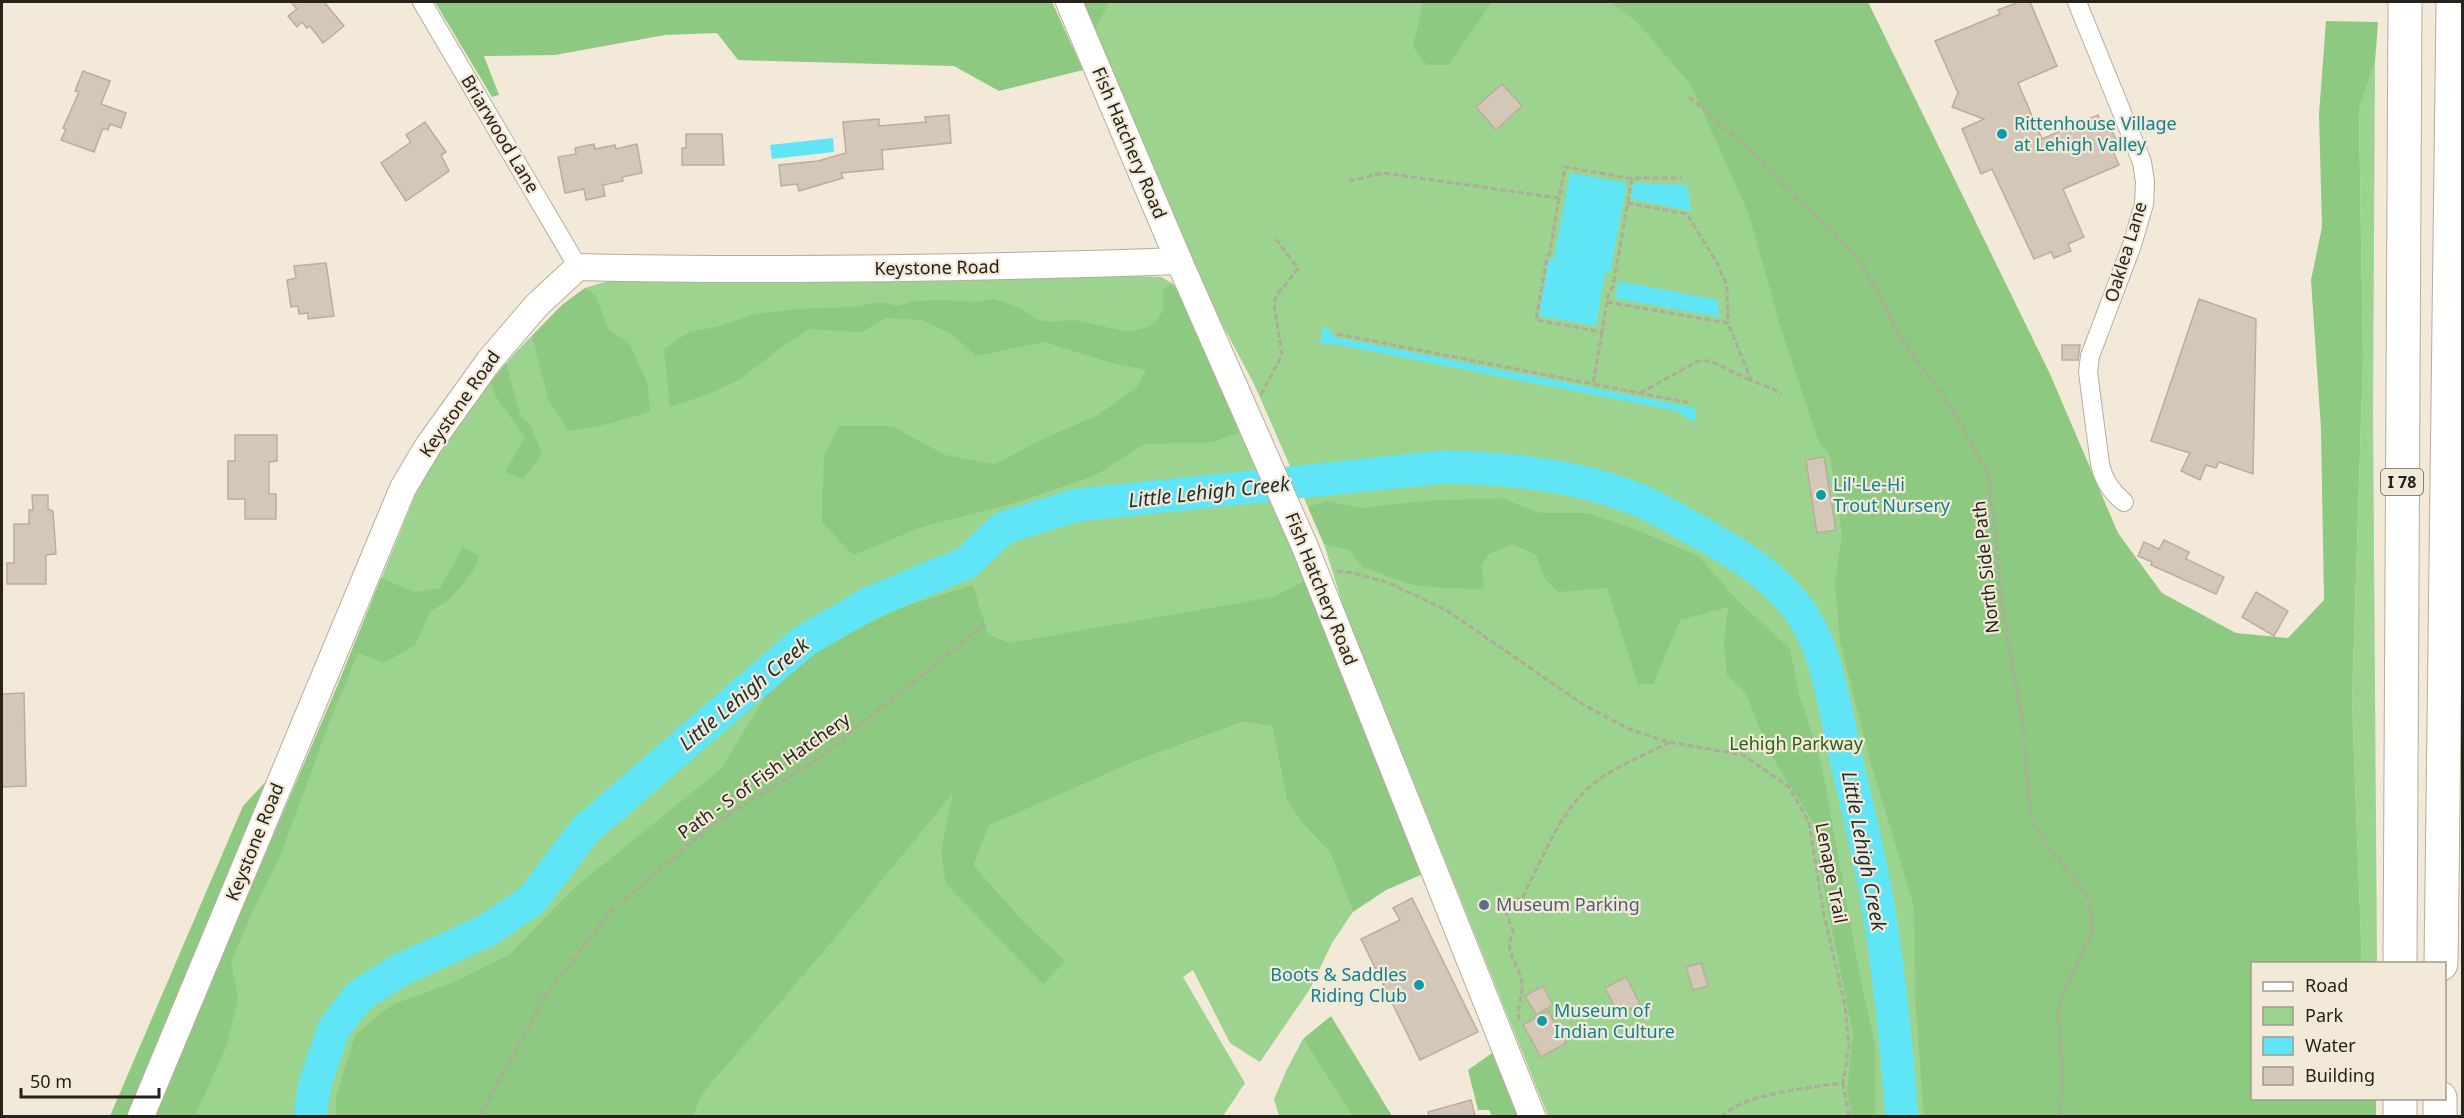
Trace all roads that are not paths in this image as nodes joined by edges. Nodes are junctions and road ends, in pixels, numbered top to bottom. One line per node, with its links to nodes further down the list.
1 (422, 2): 9 (street, Briarwood Lane)
2 (1069, 2): 8 (street, Fish Hatchery Road)
3 (2077, 2): 10 (street, Oaklea Lane)
4 (2405, 2): 11 (highway, I 78)
5 (2453, 2): 7 (highway, I 78)
6 (2463, 39): 7 (highway)
7 (2451, 147): 12 (highway, I 78)
8 (1179, 261): 9 (street, Keystone Road); 16 (street, Fish Hatchery Road)
9 (578, 267): 15 (street, Keystone Road)
10 (2124, 502)
11 (2400, 962)
12 (2442, 962)
13 (2400, 1100): 17 (highway)
14 (2440, 1100): 18 (highway)
15 (141, 1116)
16 (1533, 1116)
17 (2400, 1116)
18 (2440, 1116)

